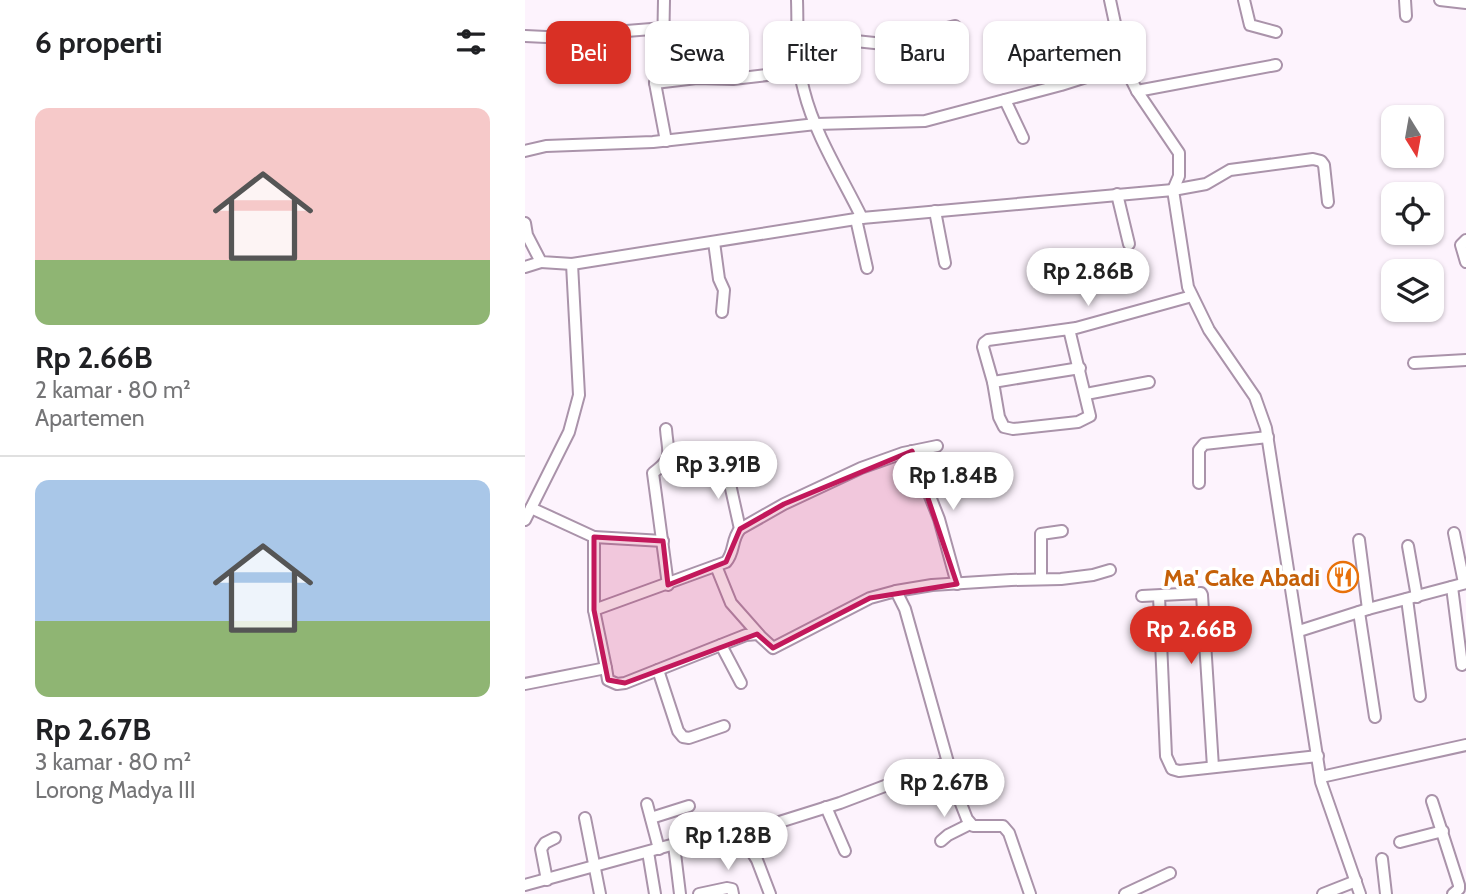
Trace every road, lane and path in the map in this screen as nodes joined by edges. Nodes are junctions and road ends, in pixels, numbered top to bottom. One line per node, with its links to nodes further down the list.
1 (664, 0): 9 (street)
2 (797, 0): 10 (street)
3 (1110, 0): 11 (street)
4 (1244, 0): 13 (street)
5 (1405, 0): 8 (street)
6 (1440, 0): 7 (street)
7 (1464, 3)
8 (1406, 16)
9 (663, 21)
10 (798, 21)
11 (1115, 21)
12 (645, 29): 14 (street)
13 (1276, 32)
14 (525, 36)
15 (1276, 65): 20 (street)
16 (655, 84): 24 (street)
17 (803, 84): 22 (street)
18 (1059, 84): 21 (street)
19 (1134, 84): 20 (street)
20 (1137, 91): 26 (street)
21 (1005, 100): 22 (street); 23 (street)
22 (815, 124): 24 (street); 30 (street)
23 (1023, 138)
24 (666, 141): 25 (street)
25 (525, 151)
26 (1173, 190): 27 (street); 28 (street); 41 (street)
27 (1117, 194): 29 (street); 34 (street)
28 (1328, 202)
29 (935, 211): 30 (street); 37 (street)
30 (859, 218): 33 (street); 40 (street)
31 (526, 231): 35 (street)
32 (1466, 240): 36 (street)
33 (714, 242): 38 (street); 42 (street)
34 (1129, 244)
35 (541, 262): 38 (street); 39 (street)
36 (1466, 262)
37 (945, 263)
38 (572, 264): 56 (street)
39 (525, 267)
40 (867, 268)
41 (1192, 296): 43 (street); 51 (street)
42 (722, 312)
43 (1069, 328): 46 (street); 47 (street)
44 (1466, 360): 45 (street)
45 (1413, 363)
46 (1080, 369): 47 (street); 49 (street)
47 (993, 382): 49 (street)
48 (1150, 382): 49 (street)
49 (1086, 394)
50 (666, 429): 63 (street)
51 (1268, 437): 55 (street); 78 (street)
52 (937, 446): 53 (street)
53 (912, 451): 58 (street); 70 (street)
54 (726, 466): 58 (street)
55 (1199, 483)
56 (531, 508): 57 (street); 61 (street)
57 (525, 520)
58 (740, 530): 65 (street)
59 (1062, 531): 67 (street)
60 (1454, 533): 68 (street)
61 (594, 537): 63 (street); 76 (street)
62 (1359, 540): 77 (street)
63 (663, 541): 69 (street)
64 (1408, 546): 75 (street)
65 (716, 566): 69 (street); 79 (street)
66 (1110, 570): 67 (street)
67 (1041, 579): 70 (street)
68 (1465, 583): 71 (street)
69 (668, 584): 76 (street)
70 (957, 584): 72 (street)
71 (1452, 587): 75 (street); 81 (street)
72 (896, 591): 79 (street); 91 (street)
73 (1142, 596): 74 (street)
74 (1159, 596): 92 (street); 92 (street)
75 (1412, 598): 77 (street); 86 (street)
76 (594, 610): 82 (street)
77 (1364, 610): 78 (street); 87 (street)
78 (1299, 631): 90 (street)
79 (758, 634): 80 (street)
80 (721, 645): 83 (street); 84 (street)
81 (1462, 665)
82 (606, 668): 83 (street); 85 (street)
83 (658, 670): 88 (street)
84 (741, 683)
85 (525, 684)
86 (1420, 696)
87 (1375, 717)
88 (723, 726)
89 (1466, 745): 93 (street)
90 (1318, 756): 92 (street); 93 (street)
91 (948, 762): 97 (street); 100 (street)
92 (1213, 767)
93 (1321, 777): 113 (street)
94 (1432, 801): 101 (street)
95 (647, 804): 99 (street)
96 (689, 806): 99 (street)
97 (826, 807): 102 (street); 108 (street)
98 (585, 818): 110 (street)
99 (651, 818): 107 (street)
100 (970, 824): 104 (street); 121 (street)
101 (1443, 831): 105 (street); 126 (street)
102 (741, 834): 106 (street); 120 (street)
103 (555, 838): 112 (street)
104 (941, 841)
105 (1400, 842)
106 (674, 845): 107 (street); 117 (street)
107 (653, 850): 110 (street); 116 (street)
108 (845, 851)
109 (1382, 859): 125 (street)
110 (596, 866): 112 (street); 115 (street)
111 (1170, 873): 122 (street)
112 (547, 880): 114 (street)
113 (1356, 881): 123 (street); 124 (street)
114 (525, 885)
115 (600, 894)
116 (655, 894)
117 (680, 894)
118 (699, 894): 119 (street)
119 (733, 894)
120 (770, 894)
121 (1030, 894)
122 (1125, 894)
123 (1323, 894)
124 (1360, 894)
125 (1386, 894)
126 (1453, 894)

